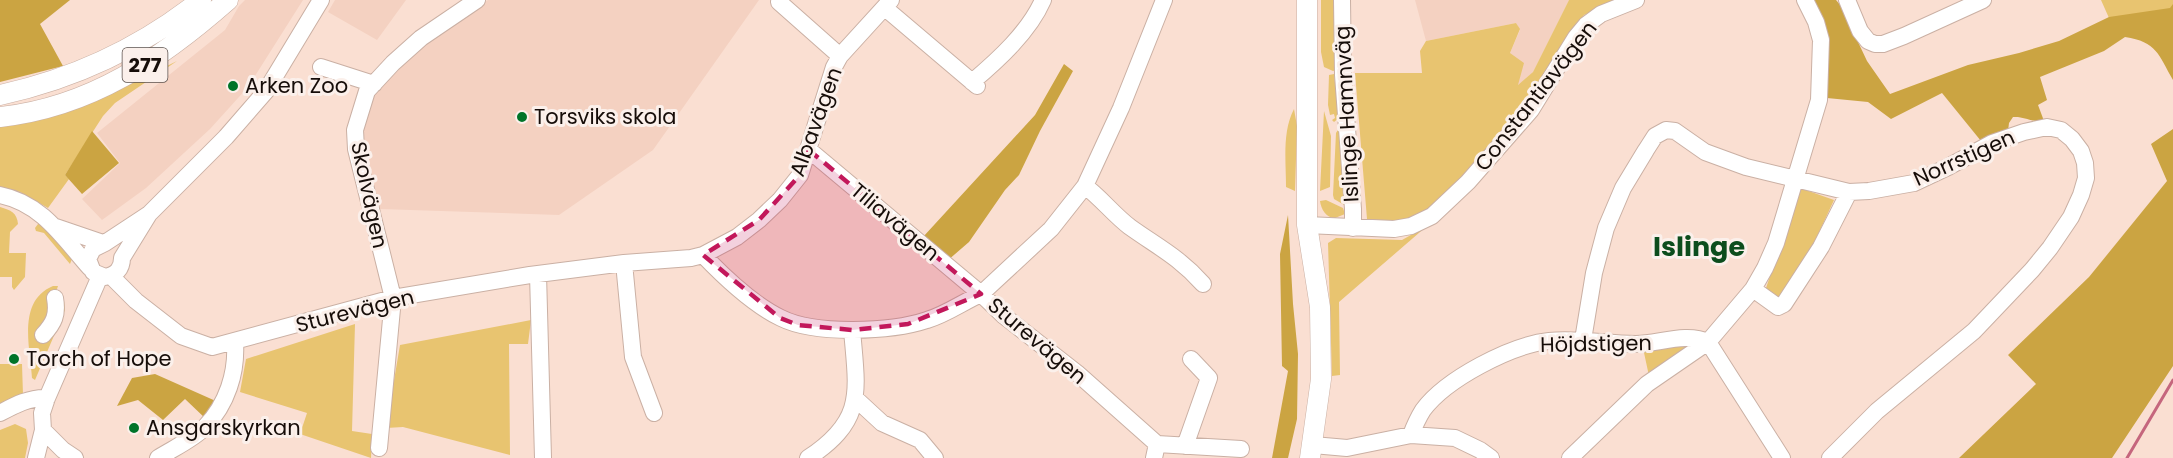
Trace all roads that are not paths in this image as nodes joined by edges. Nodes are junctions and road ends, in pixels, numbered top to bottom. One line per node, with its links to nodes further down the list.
1 (201, 0): 18 (main road, 277)
2 (228, 0): 19 (main road, 277)
3 (321, 0): 25 (street)
4 (477, 0): 17 (street, Skolvägen)
5 (1043, 0): 14 (street)
6 (1164, 0): 22 (street)
7 (1307, 0): 26 (main road)
8 (1342, 0): 28 (street, Islinge Hamnväg)
9 (1636, 0): 28 (street, Constantiavägen)
10 (1805, 0): 21 (street)
11 (1847, 0): 12 (street)
12 (1983, 0)
13 (779, 2): 15 (street)
14 (888, 4): 15 (street, Albavägen)
15 (840, 56): 20 (street, Albavägen)
16 (321, 67): 17 (street)
17 (374, 84): 39 (street, Skolvägen)
18 (0, 95)
19 (0, 117)
20 (809, 150): 30 (street, Albavägen); 37 (street, Tiliavägen)
21 (1795, 178): 23 (street, Norrstigen); 36 (street); 42 (street, Norrstigen)
22 (1085, 186): 35 (street); 37 (street)
23 (1849, 192): 36 (street); 66 (street, Norrstigen)
24 (0, 195): 27 (street, Sturevägen)
25 (149, 214): 29 (street); 31 (street)
26 (1307, 225): 28 (street, Constantiavägen); 56 (main road)
27 (56, 226): 29 (street, Sturevägen); 33 (street, Sturevägen)
28 (1353, 228)
29 (104, 243): 31 (street); 33 (street)
30 (703, 255): 32 (street, Sturevägen); 40 (street, Sturevägen)
31 (122, 258): 33 (street)
32 (624, 263): 34 (street, Sturevägen); 49 (street)
33 (100, 274): 43 (street, Sturevägen); 46 (street)
34 (538, 274): 39 (street, Sturevägen); 60 (street)
35 (1203, 284)
36 (1753, 289): 44 (street)
37 (981, 294): 40 (street, Sturevägen); 55 (street, Sturevägen)
38 (55, 298): 41 (street)
39 (393, 298): 43 (street, Sturevägen); 53 (street, Skolvägen)
40 (852, 330): 47 (street)
41 (43, 335)
42 (1583, 340): 44 (street, Höjdstigen); 51 (street, Höjdstigen)
43 (235, 342): 59 (street)
44 (1708, 342): 64 (street); 65 (street)
45 (1191, 359): 52 (street)
46 (47, 398): 48 (street); 50 (street)
47 (856, 399): 61 (street); 62 (street)
48 (0, 413)
49 (654, 413)
50 (43, 430): 57 (street); 58 (street)
51 (1411, 435): 56 (street); 63 (street)
52 (1185, 446): 54 (street); 55 (street)
53 (379, 448)
54 (1241, 448)
55 (1156, 451)
56 (1311, 451)
57 (36, 458)
58 (75, 458)
59 (158, 458)
60 (543, 458)
61 (808, 458)
62 (935, 458)
63 (1491, 458)
64 (1570, 458)
65 (1782, 458)
66 (1830, 458)

